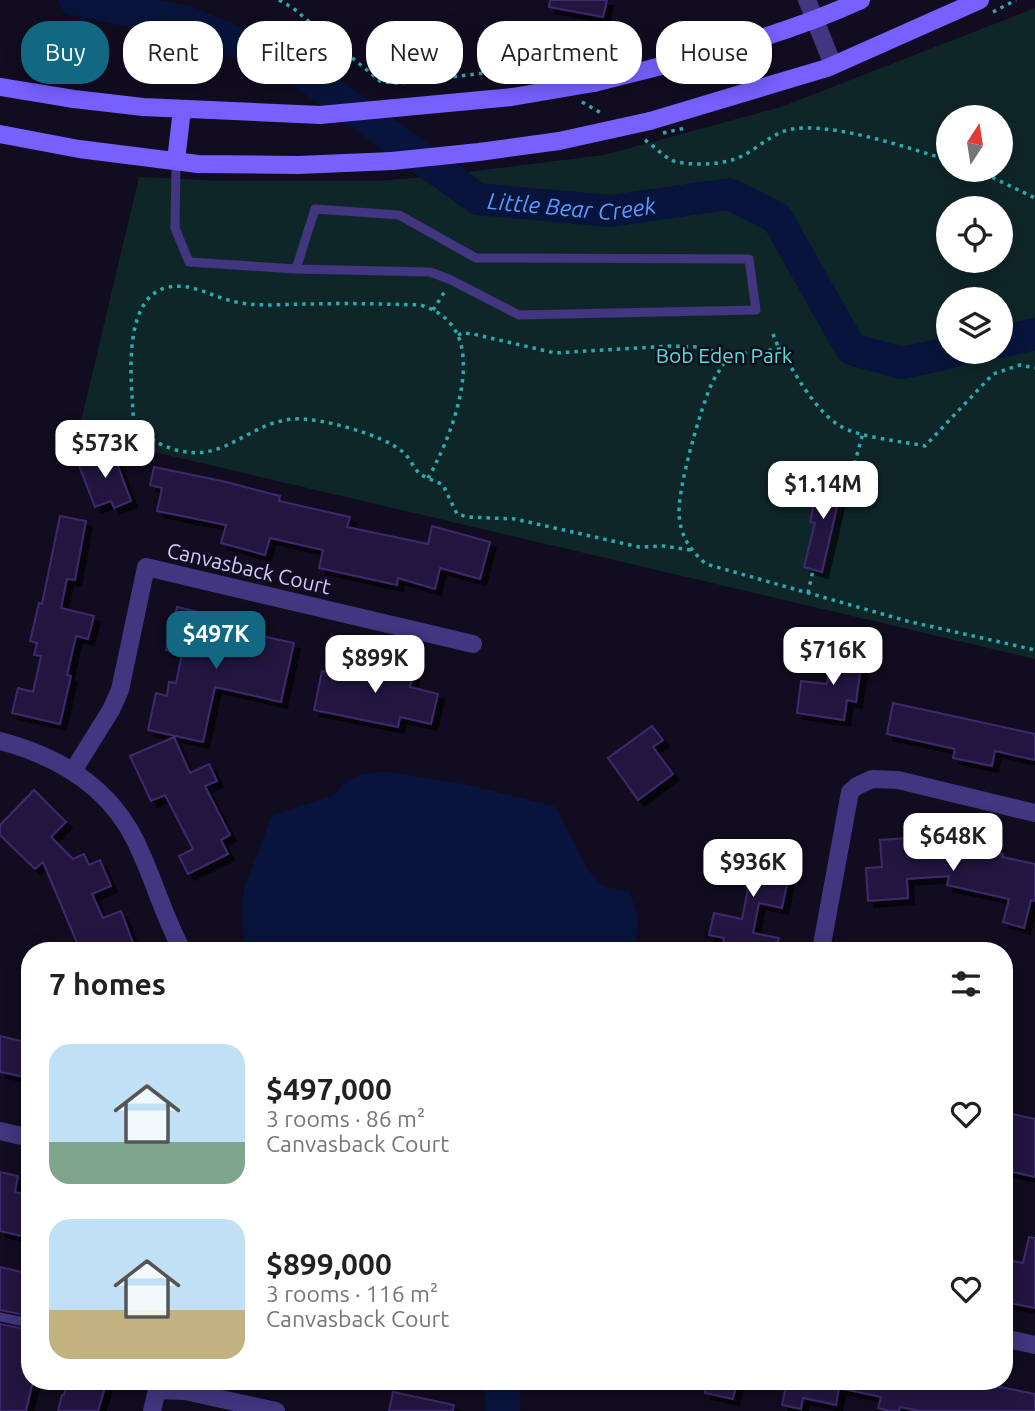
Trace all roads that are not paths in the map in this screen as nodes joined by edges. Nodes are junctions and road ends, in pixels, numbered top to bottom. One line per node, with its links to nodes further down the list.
1 (807, 0): 4 (street)
2 (861, 0): 4 (main road)
3 (980, 0): 5 (main road)
4 (816, 20): 5 (street); 7 (main road, bridge)
5 (833, 65): 9 (main road, bridge)
6 (0, 87): 7 (main road)
7 (182, 110): 9 (main road)
8 (0, 134): 9 (main road)
9 (176, 161): 10 (lane)
10 (296, 269): 10 (lane)
11 (473, 644): 13 (street, Canvasback Court)
12 (0, 741): 13 (street)
13 (74, 771): 15 (street)
14 (1035, 813): 16 (street)
15 (179, 942)
16 (822, 942)
17 (0, 1131): 18 (street)
18 (21, 1136)
19 (0, 1317): 20 (lane)
20 (21, 1321)
21 (1013, 1340): 22 (street)
22 (1035, 1345)
23 (152, 1411): 24 (street)
24 (276, 1411)

